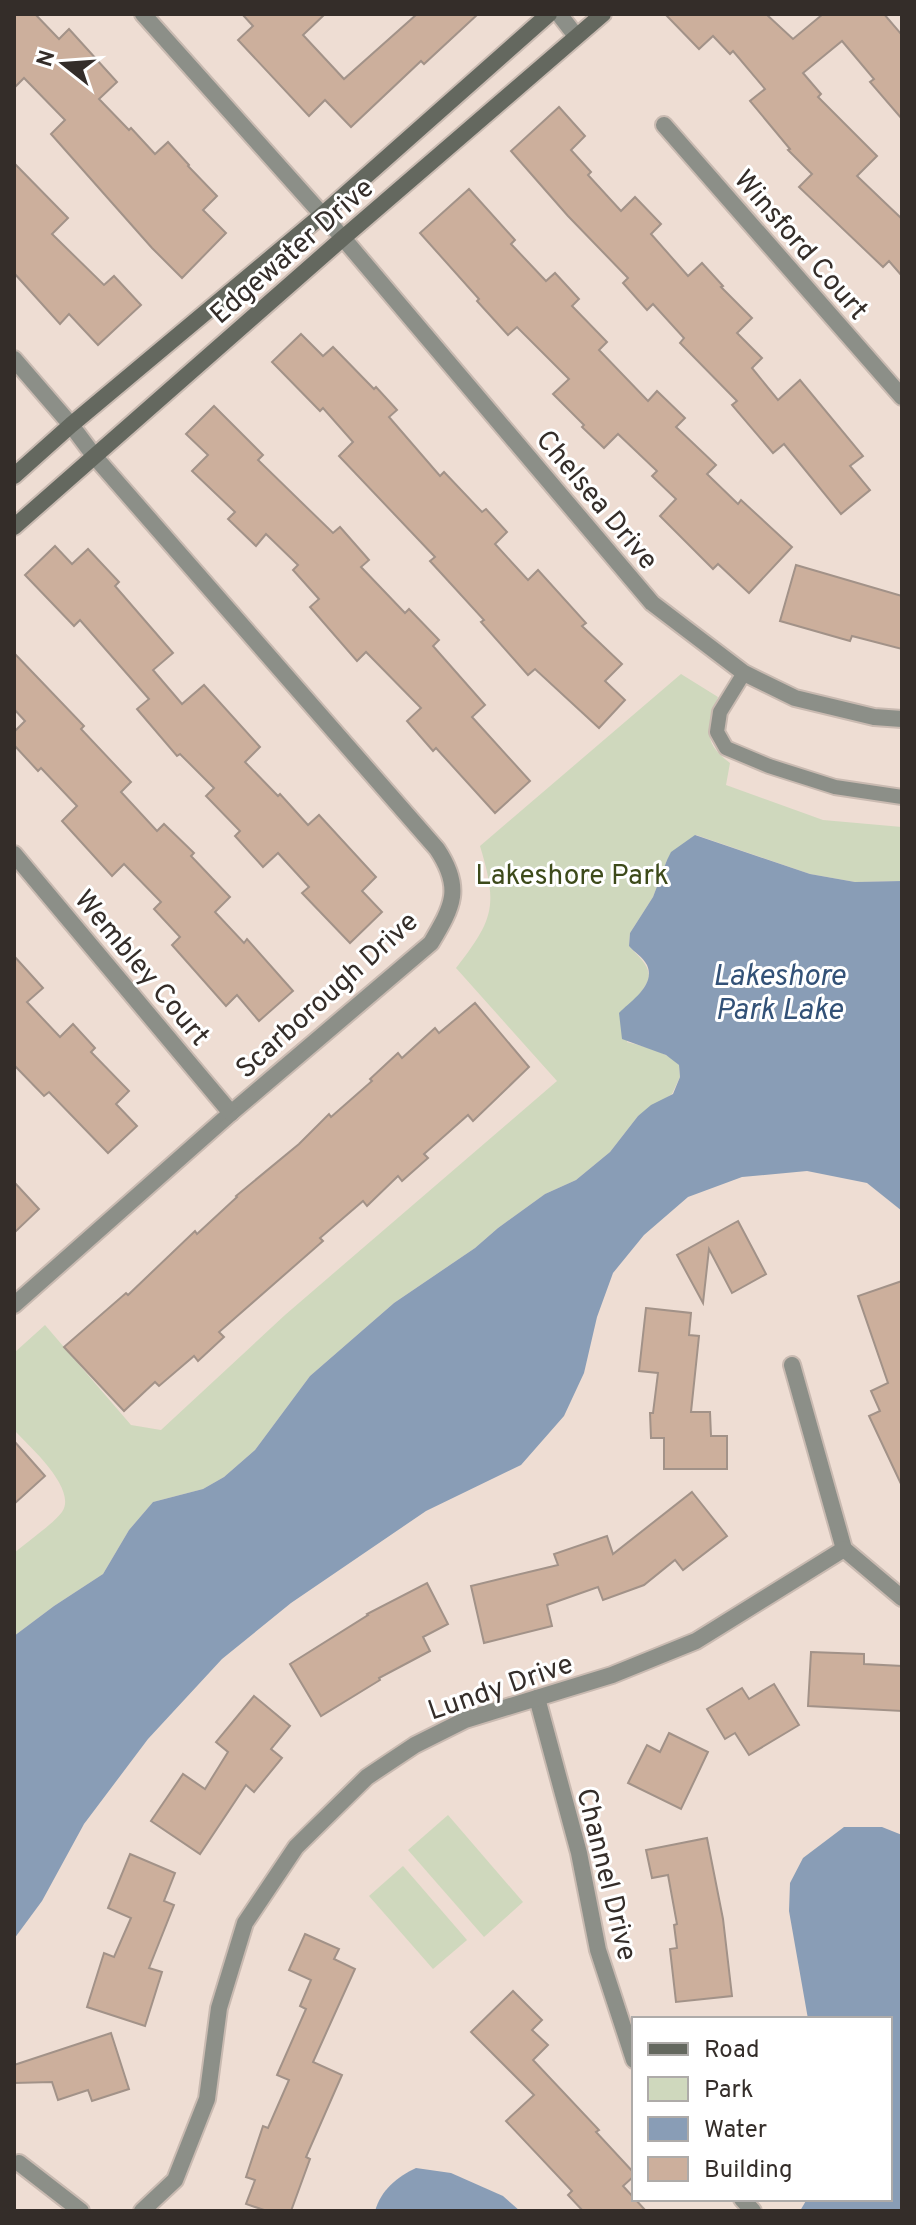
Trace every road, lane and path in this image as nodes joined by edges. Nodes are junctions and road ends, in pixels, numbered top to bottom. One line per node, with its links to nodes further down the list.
1 (143, 14): 7 (street, Chelsea Drive)
2 (549, 14): 7 (street, Edgewater Drive)
3 (559, 14): 5 (street)
4 (603, 14): 5 (street, Edgewater Drive)
5 (576, 36): 8 (street, Edgewater Drive)
6 (664, 125): 10 (street, Winsford Court)
7 (322, 215): 8 (street, Chelsea Drive); 11 (street, Edgewater Drive)
8 (343, 238): 12 (street, Edgewater Drive); 15 (street, Chelsea Drive)
9 (14, 359): 11 (street, Scarborough Drive)
10 (902, 397)
11 (71, 425): 12 (street, Scarborough Drive); 13 (street, Edgewater Drive)
12 (95, 457): 14 (street, Edgewater Drive); 19 (street, Scarborough Drive)
13 (14, 476)
14 (14, 527)
15 (744, 673): 16 (street, Chelsea Drive); 17 (lane)
16 (902, 719)
17 (902, 797)
18 (14, 854): 19 (street, Wembley Court)
19 (231, 1113): 20 (street, Scarborough Drive)
20 (14, 1305)
21 (792, 1365): 22 (street)
22 (844, 1549): 23 (street); 24 (street, Lundy Drive)
23 (902, 1598)
24 (537, 1698): 25 (street, Channel Drive); 28 (street, Lundy Drive)
25 (632, 2054)
26 (19, 2163): 27 (street)
27 (81, 2211)
28 (142, 2211)

